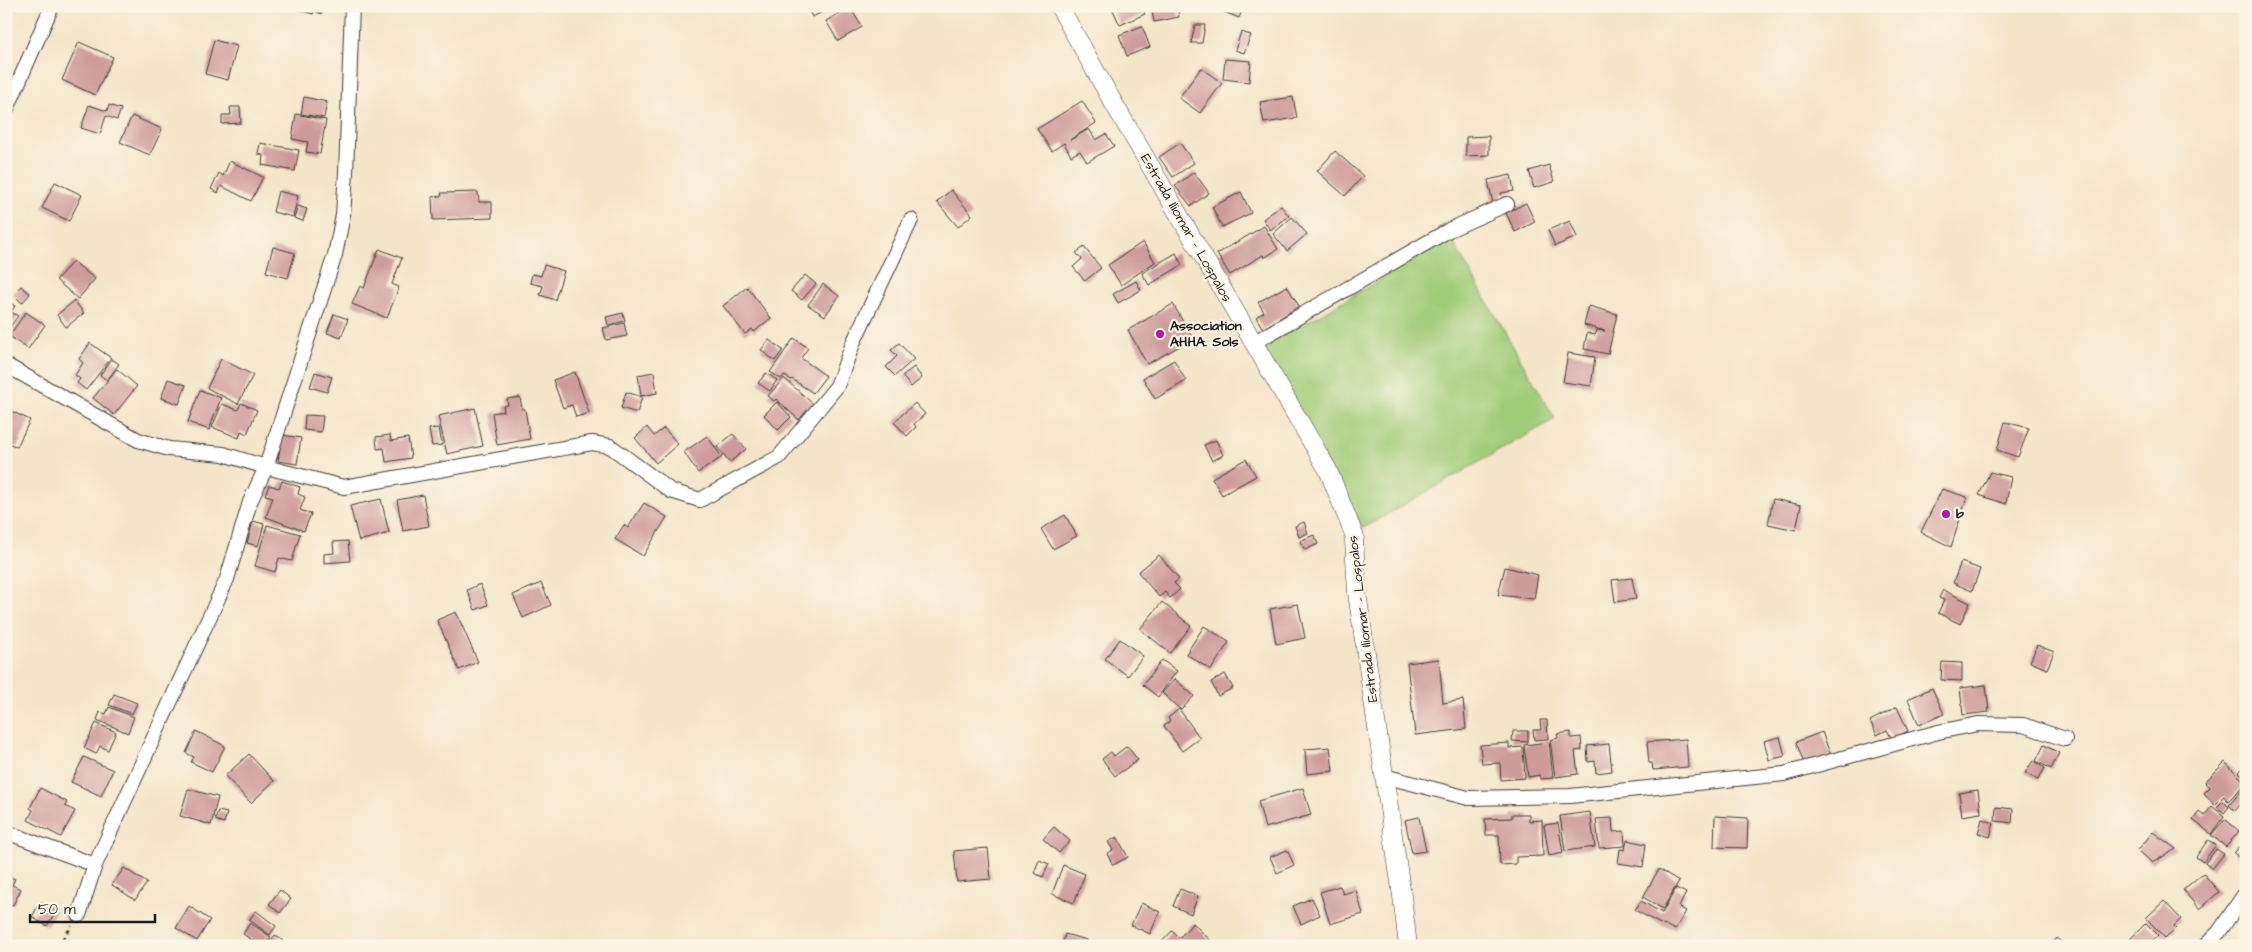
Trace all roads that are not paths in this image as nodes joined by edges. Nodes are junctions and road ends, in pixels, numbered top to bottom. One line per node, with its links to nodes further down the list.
1 (52, 6): 4 (street)
2 (352, 6): 9 (street)
3 (1059, 6): 7 (street, Estrada Iliomar - Lospalos)
4 (6, 111)
5 (1508, 204): 7 (street)
6 (911, 220): 9 (street)
7 (1253, 343): 11 (street, Estrada Iliomar - Lospalos)
8 (6, 365): 9 (street)
9 (266, 467): 13 (street)
10 (2065, 739): 11 (street)
11 (1384, 776): 16 (street, Estrada Iliomar - Lospalos)
12 (6, 832): 13 (street)
13 (95, 865): 15 (street)
14 (2246, 892): 17 (street)
15 (80, 915)
16 (1408, 946)
17 (2205, 946)

